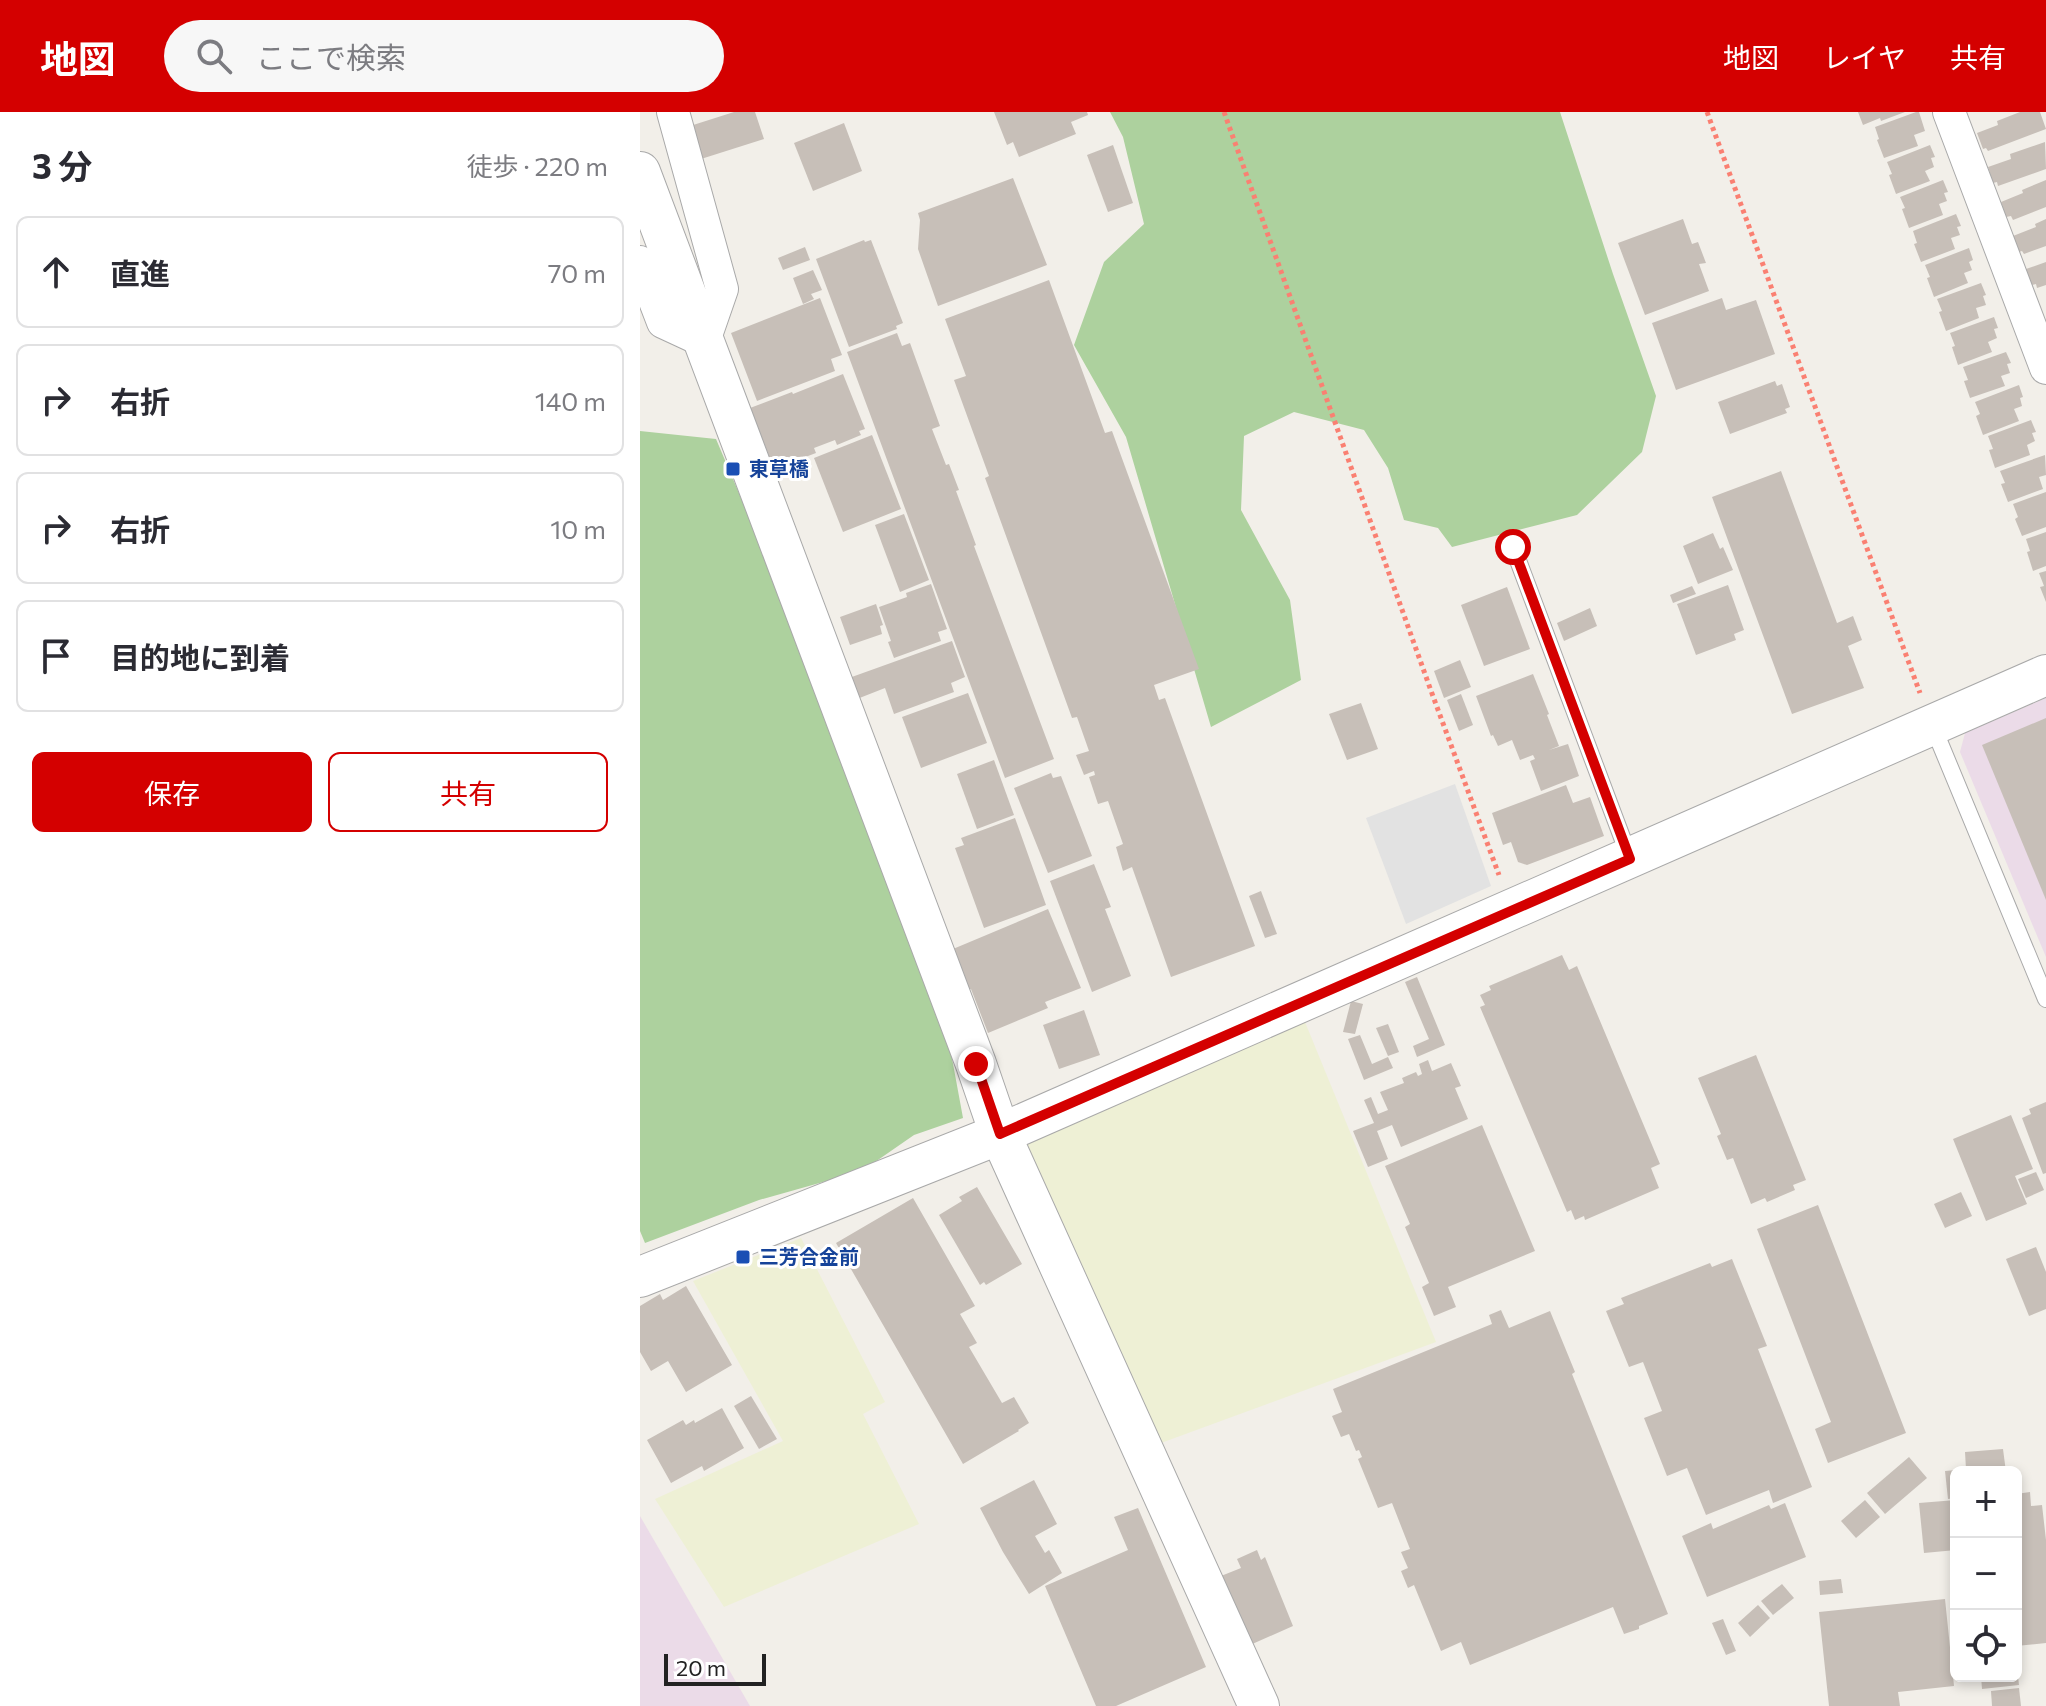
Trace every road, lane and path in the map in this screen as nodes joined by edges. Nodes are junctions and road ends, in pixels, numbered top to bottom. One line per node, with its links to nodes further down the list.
1 (673, 112): 7 (street)
2 (1224, 112): 13 (path)
3 (1707, 112): 11 (path)
4 (1949, 112): 8 (street)
5 (640, 172): 7 (street)
6 (640, 262): 7 (street)
7 (704, 341): 15 (street)
8 (2046, 368)
9 (1513, 547): 12 (lane)
10 (2046, 675): 11 (street)
11 (1932, 724): 12 (street); 14 (lane)
12 (1630, 859): 13 (street)
13 (1512, 910): 15 (street)
14 (2046, 999)
15 (1000, 1134): 16 (street); 17 (street)
16 (640, 1277)
17 (1259, 1706)

